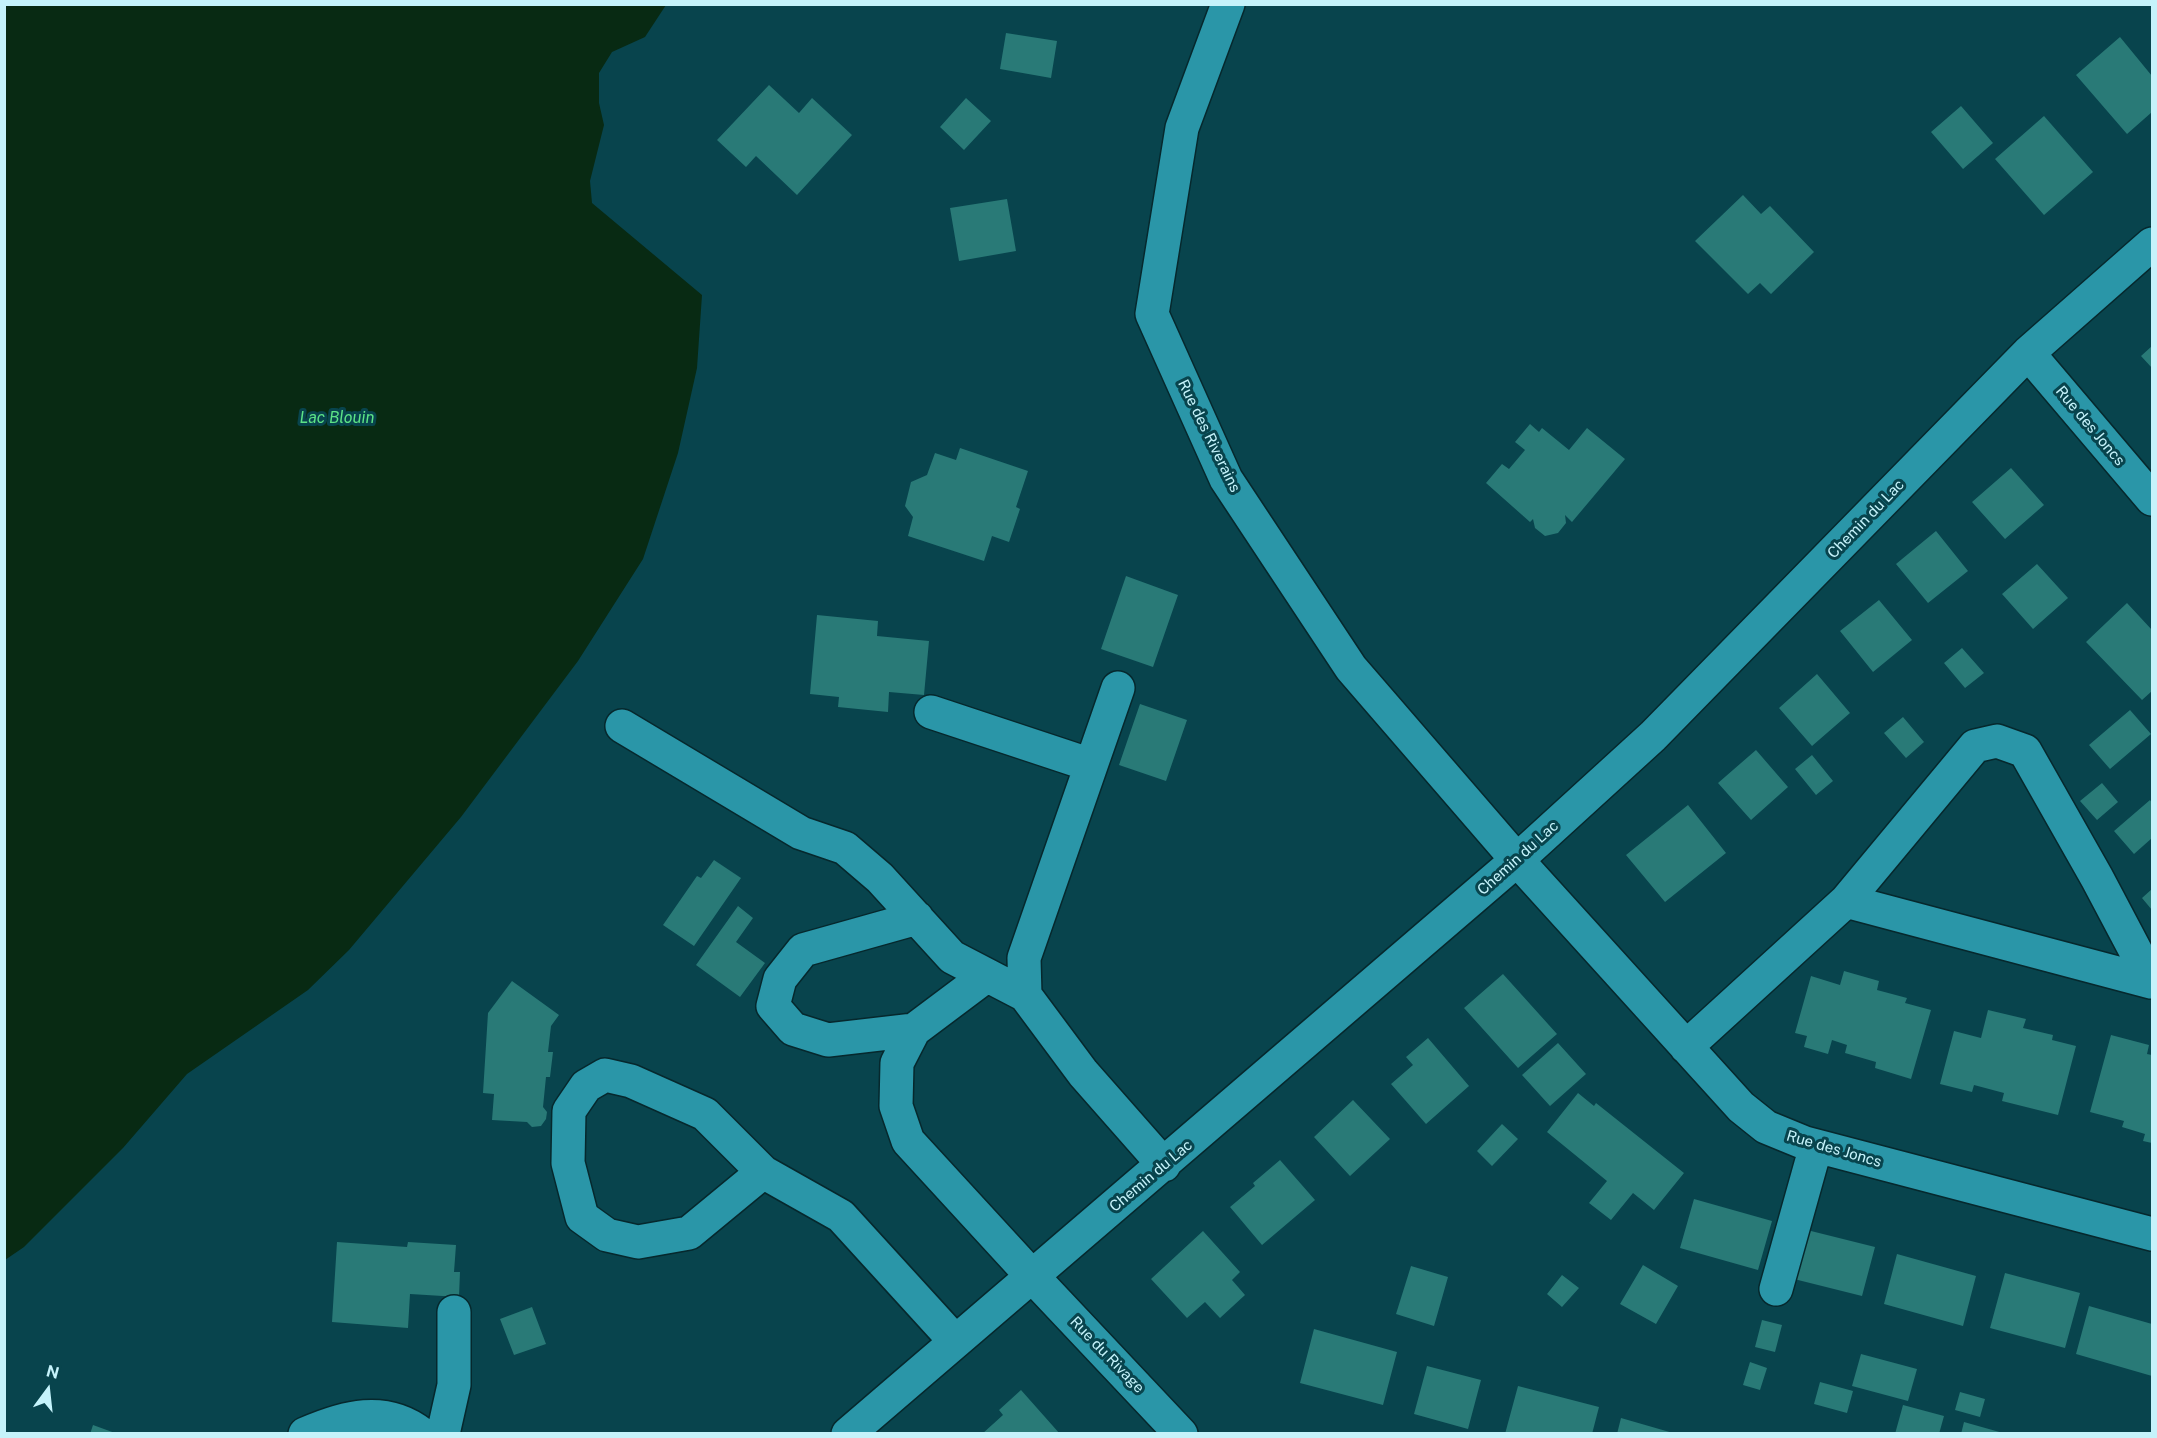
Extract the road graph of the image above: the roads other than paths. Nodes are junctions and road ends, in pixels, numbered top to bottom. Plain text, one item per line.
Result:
1 (1228, 4) edge
2 (2152, 244) edge
3 (2028, 353) junction
4 (2152, 499) edge
5 (1118, 688) dead end
6 (931, 712) dead end
7 (622, 726) dead end
8 (1091, 765) junction
9 (1517, 860) junction
10 (1846, 901) junction
11 (917, 918) junction
12 (986, 976) junction
13 (2152, 982) edge
14 (1025, 995) junction
15 (914, 1030) junction
16 (1686, 1047) junction
17 (1816, 1146) junction
18 (1164, 1165) junction
19 (763, 1172) junction
20 (2152, 1234) edge
21 (1032, 1276) junction
22 (1776, 1289) dead end
23 (454, 1312) dead end
24 (955, 1341) junction
25 (305, 1434) edge
26 (422, 1434) edge
27 (443, 1434) edge
28 (848, 1434) edge
29 (1181, 1434) edge

1 - 9 street, Rue des Riverains
2 - 3 street, Chemin du Lac
3 - 4 street, Rue des Joncs
3 - 9 street, Chemin du Lac
5 - 8 street
6 - 8 street
7 - 11 street
8 - 14 street
9 - 16 street, Rue des Joncs
9 - 18 street, Chemin du Lac
10 - 13 street
10 - 13 street
10 - 16 street
11 - 12 street
11 - 15 street
12 - 14 street
12 - 15 street
14 - 18 street
15 - 21 street, Rue du Rivage
16 - 17 street, Rue des Joncs
17 - 20 street, Rue des Joncs
17 - 22 street
18 - 21 street, Chemin du Lac
19 - 19 street
19 - 24 street
21 - 24 street, Chemin du Lac
21 - 29 street, Rue du Rivage
23 - 27 street
24 - 28 street, Chemin du Lac
25 - 26 street

